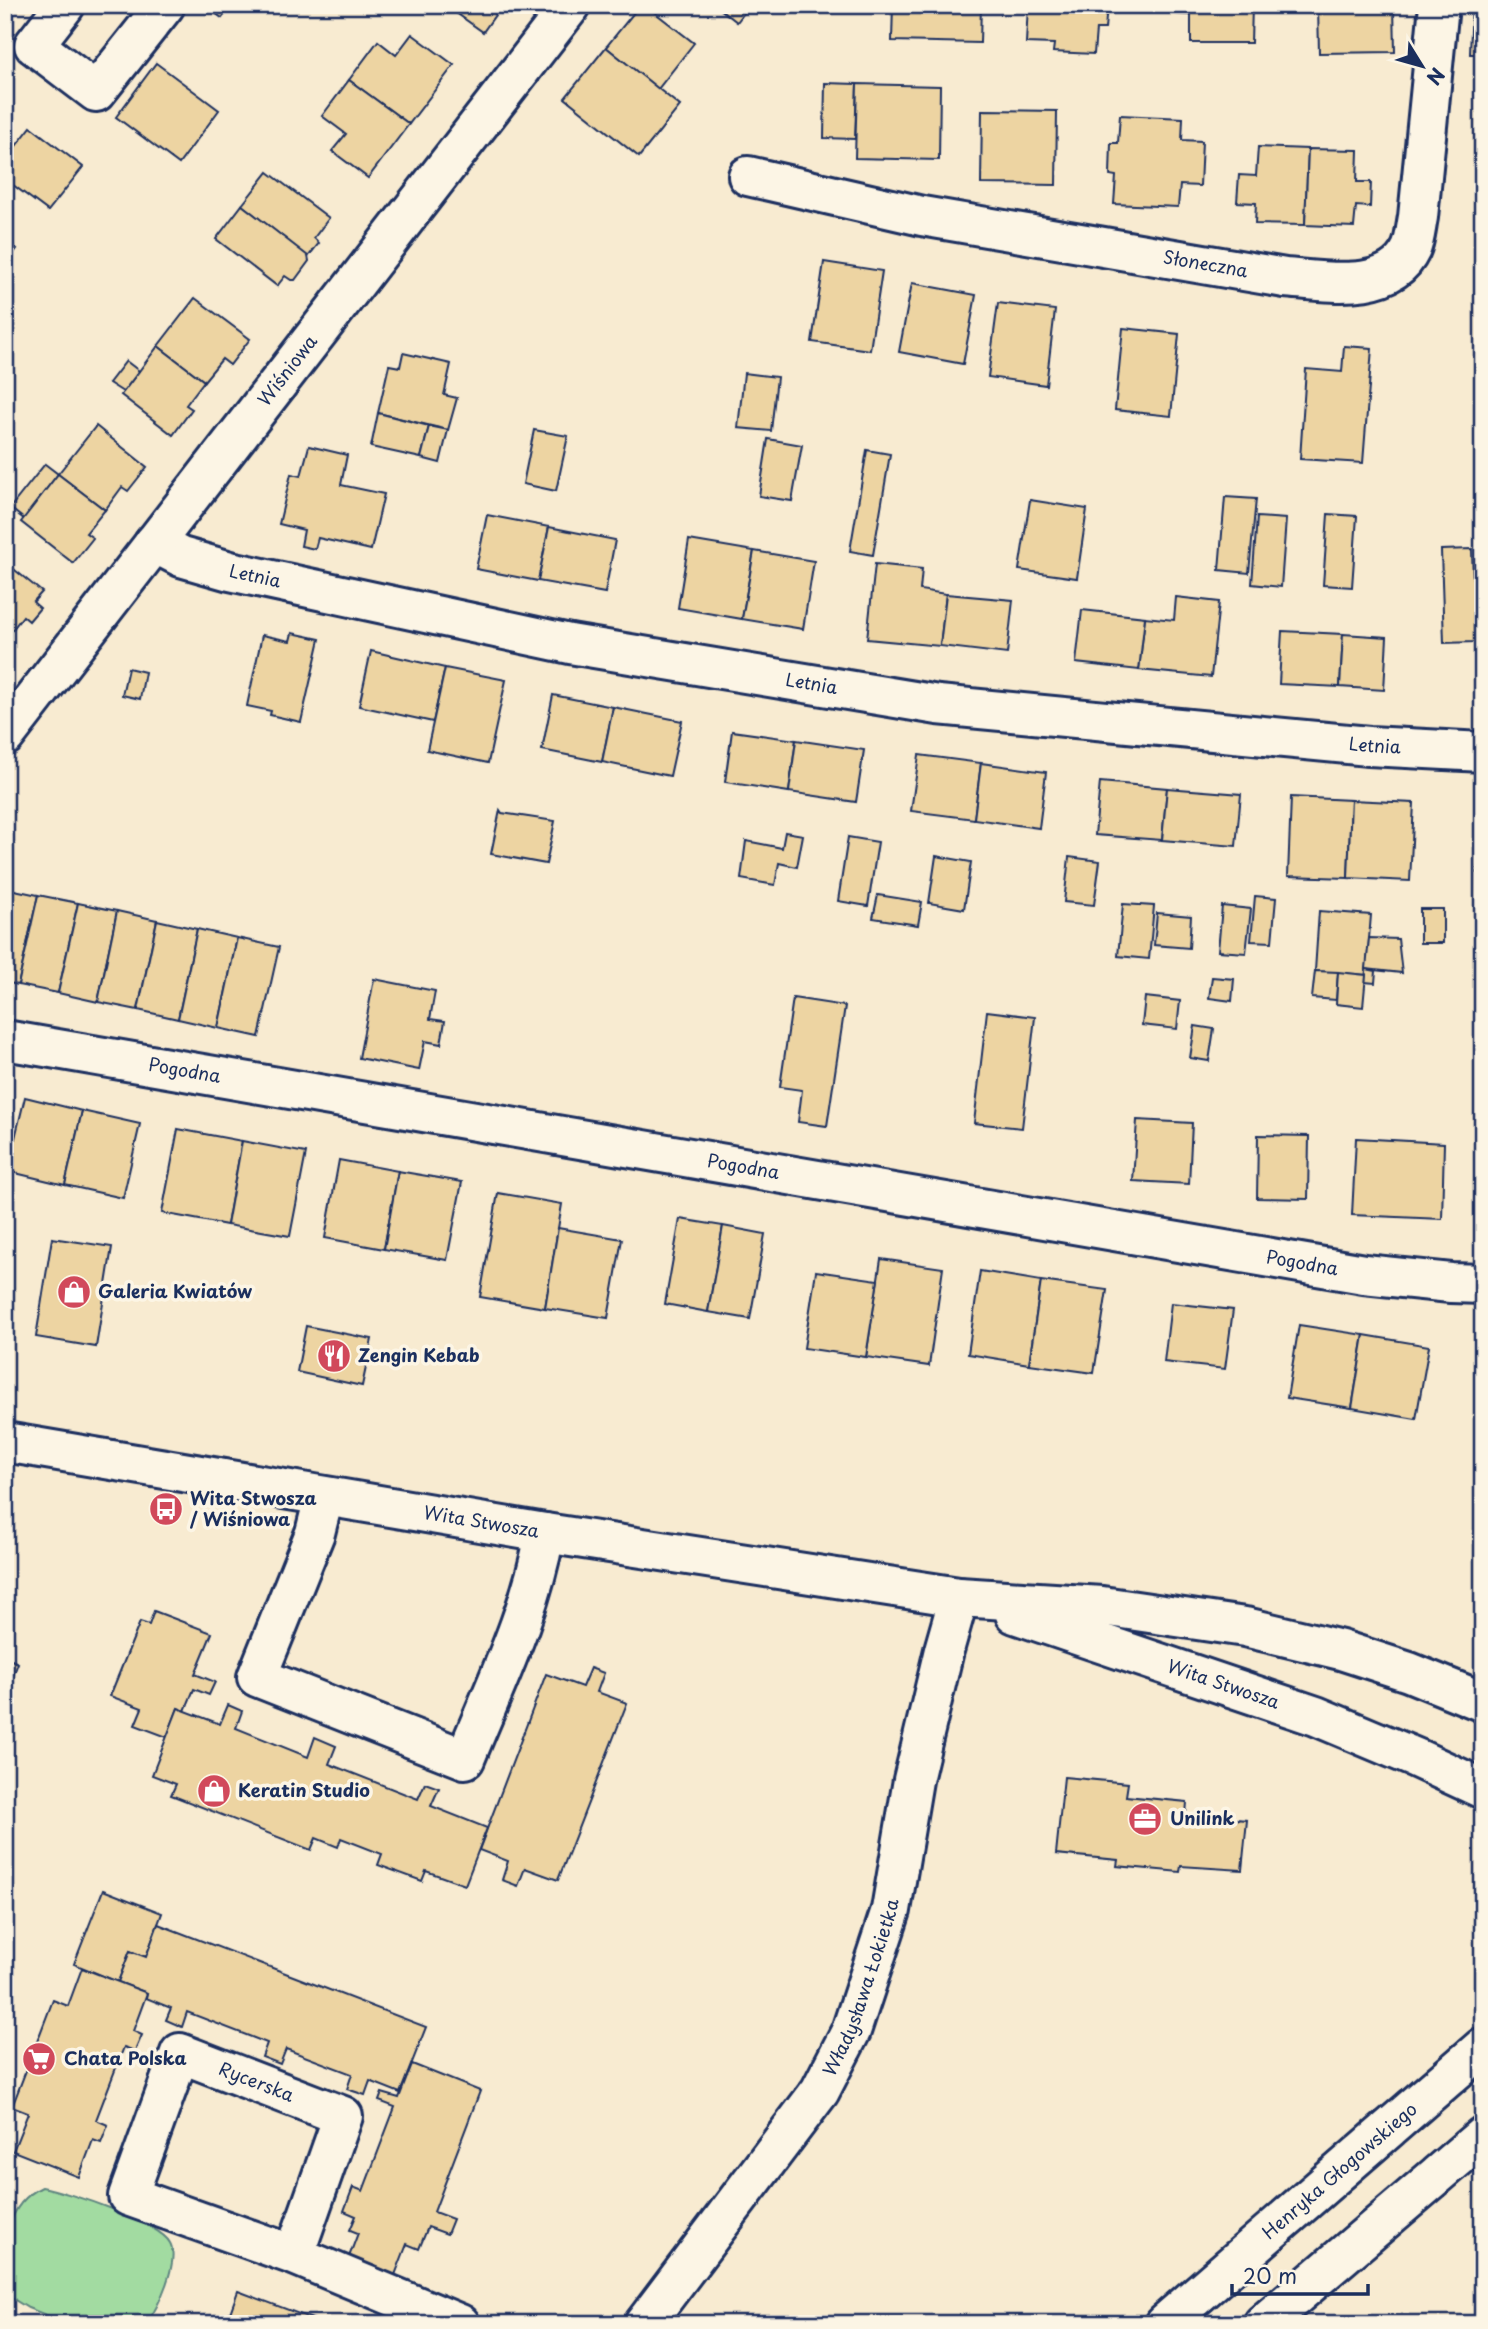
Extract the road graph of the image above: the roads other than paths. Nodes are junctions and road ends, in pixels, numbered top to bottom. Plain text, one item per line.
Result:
1 (65, 5) edge
2 (165, 5) edge
3 (571, 5) edge
4 (1438, 5) edge
5 (748, 176) dead end
6 (154, 543) junction
7 (5, 736) edge
8 (1483, 752) edge
9 (5, 1040) edge
10 (1483, 1284) edge
11 (5, 1443) edge
12 (324, 1497) junction
13 (545, 1533) junction
14 (959, 1597) junction
15 (1483, 1702) edge
16 (1483, 1789) edge
17 (1483, 2046) edge
18 (1483, 2136) edge
19 (293, 2255) junction
20 (460, 2324) edge
21 (644, 2324) edge
22 (1164, 2324) edge
23 (1262, 2324) edge

1 - 2 street
3 - 6 street, Wiśniowa
4 - 5 street, Słoneczna
6 - 7 street, Wiśniowa
6 - 8 street, Letnia
9 - 10 street, Pogodna
11 - 12 street, Wita Stwosza
12 - 13 street, Wita Stwosza
12 - 13 street
13 - 14 street, Wita Stwosza
14 - 15 street, Wita Stwosza
14 - 16 street, Wita Stwosza
14 - 21 street, Władysława Łokietka
17 - 22 street, Henryka Głogowskiego
18 - 23 street
19 - 19 street, Rycerska
19 - 20 street, Rycerska

